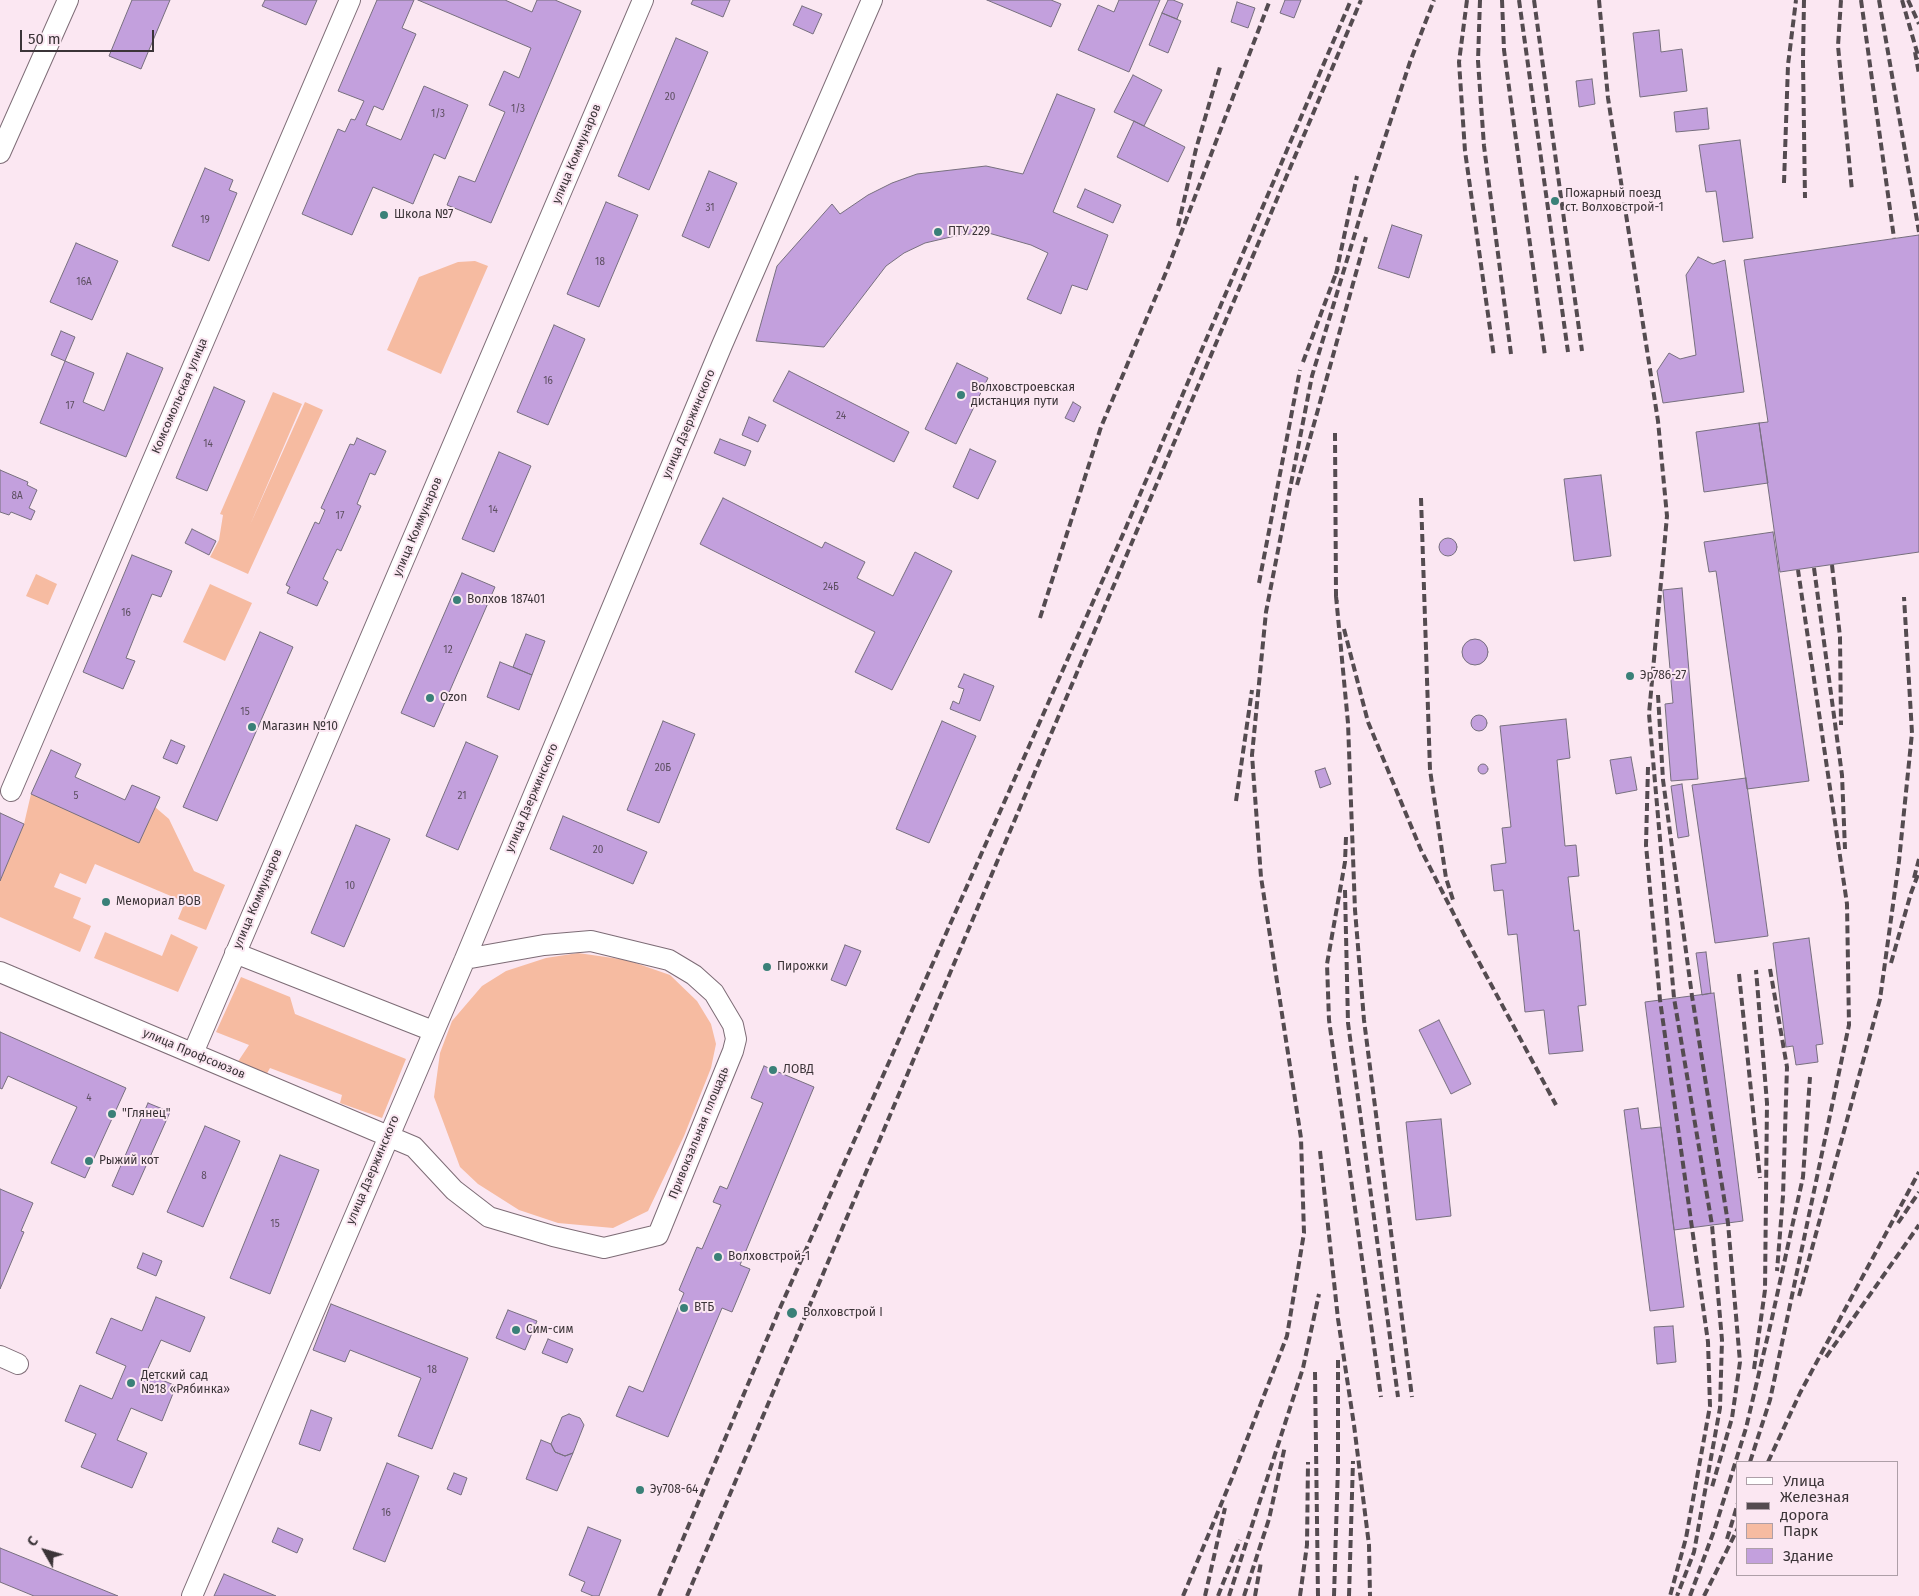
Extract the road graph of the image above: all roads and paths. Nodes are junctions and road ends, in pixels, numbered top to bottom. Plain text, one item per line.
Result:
1 (68, 0) edge
2 (350, 0) edge
3 (643, 0) edge
4 (872, 0) edge
5 (1, 150) edge
6 (10, 791) dead end
7 (235, 953) junction
8 (465, 959) junction
9 (0, 972) edge
10 (433, 1031) junction
11 (193, 1053) junction
12 (388, 1136) junction
13 (192, 1596) edge

1 - 5 street
2 - 6 street, Комсомольская улица
3 - 7 street, улица Коммунаров
4 - 8 street, улица Дзержинского
7 - 10 street
7 - 11 street, улица Коммунаров
8 - 10 street, улица Дзержинского
8 - 12 street, Привокзальная площадь
9 - 11 street, улица Профсоюзов
10 - 12 street, улица Дзержинского
11 - 12 street, улица Профсоюзов
12 - 13 street, улица Дзержинского

